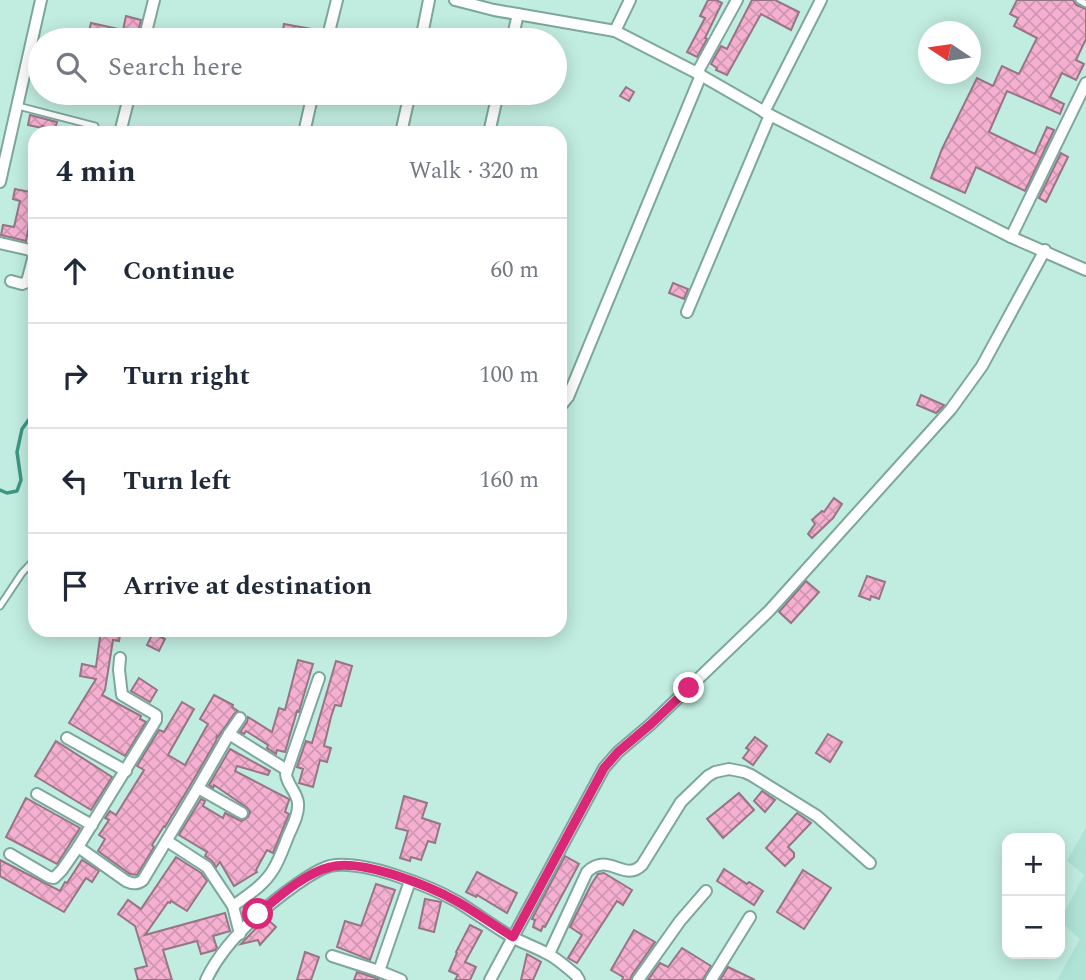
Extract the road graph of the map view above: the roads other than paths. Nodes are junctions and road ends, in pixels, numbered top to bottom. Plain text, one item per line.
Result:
1 (41, 0) edge
2 (337, 0) edge
3 (429, 0) edge
4 (455, 0) edge
5 (630, 0) edge
6 (737, 0) edge
7 (821, 0) edge
8 (1079, 0) edge
9 (149, 1) edge
10 (1086, 4) edge
11 (518, 14) junction
12 (38, 28) edge
13 (146, 28) edge
14 (330, 28) edge
15 (423, 28) edge
16 (515, 28) edge
17 (615, 31) junction
18 (28, 72) edge
19 (699, 74) junction
20 (1086, 83) edge
21 (127, 105) edge
22 (310, 105) edge
23 (407, 105) edge
24 (495, 105) edge
25 (18, 106) junction
26 (767, 114) junction
27 (95, 126) dead end
28 (122, 126) edge
29 (306, 126) edge
30 (403, 126) edge
31 (491, 126) edge
32 (0, 182) edge
33 (1011, 237) junction
34 (0, 243) edge
35 (28, 250) edge
36 (1045, 250) junction
37 (1086, 270) edge
38 (28, 278) edge
39 (10, 281) dead end
40 (687, 312) dead end
41 (567, 398) edge
42 (28, 566) edge
43 (0, 606) edge
44 (120, 658) dead end
45 (319, 678) dead end
46 (240, 718) dead end
47 (229, 734) junction
48 (67, 738) dead end
49 (287, 770) junction
50 (126, 771) junction
51 (198, 789) junction
52 (37, 794) dead end
53 (242, 813) dead end
54 (92, 825) junction
55 (167, 841) junction
56 (78, 847) junction
57 (10, 854) dead end
58 (870, 863) dead end
59 (410, 881) junction
60 (706, 891) dead end
61 (233, 906) junction
62 (750, 917) dead end
63 (240, 934) junction
64 (513, 937) junction
65 (549, 954) junction
66 (332, 956) dead end
67 (379, 971) junction
68 (577, 977) edge
69 (206, 980) edge
70 (401, 980) edge
71 (490, 980) edge
72 (587, 980) edge
73 (638, 980) edge
74 (711, 980) edge

1 - 12 street
2 - 14 street
3 - 15 street
4 - 11 street
5 - 17 street
6 - 19 street
7 - 26 street
8 - 10 lane
9 - 13 street
11 - 16 street
11 - 17 street
17 - 19 street
18 - 25 street
19 - 26 street
19 - 41 street
20 - 33 street
21 - 28 street
22 - 29 street
23 - 30 street
24 - 31 street
25 - 27 lane
25 - 32 street
26 - 33 street
26 - 40 street
33 - 36 street
34 - 35 street
36 - 37 street
36 - 64 street
38 - 39 street
42 - 43 lane
44 - 50 street
45 - 49 street
46 - 47 street
47 - 49 street
47 - 51 street
48 - 50 street
49 - 61 street
50 - 54 street
51 - 53 street
51 - 55 street
52 - 54 street
54 - 56 street
55 - 56 street
55 - 61 street
56 - 57 street
58 - 65 street
59 - 63 street
59 - 64 street
59 - 67 street
60 - 73 street
61 - 63 street
62 - 74 street
63 - 69 street
64 - 65 street
64 - 71 street
65 - 68 street
66 - 67 street
67 - 70 street
68 - 72 street

